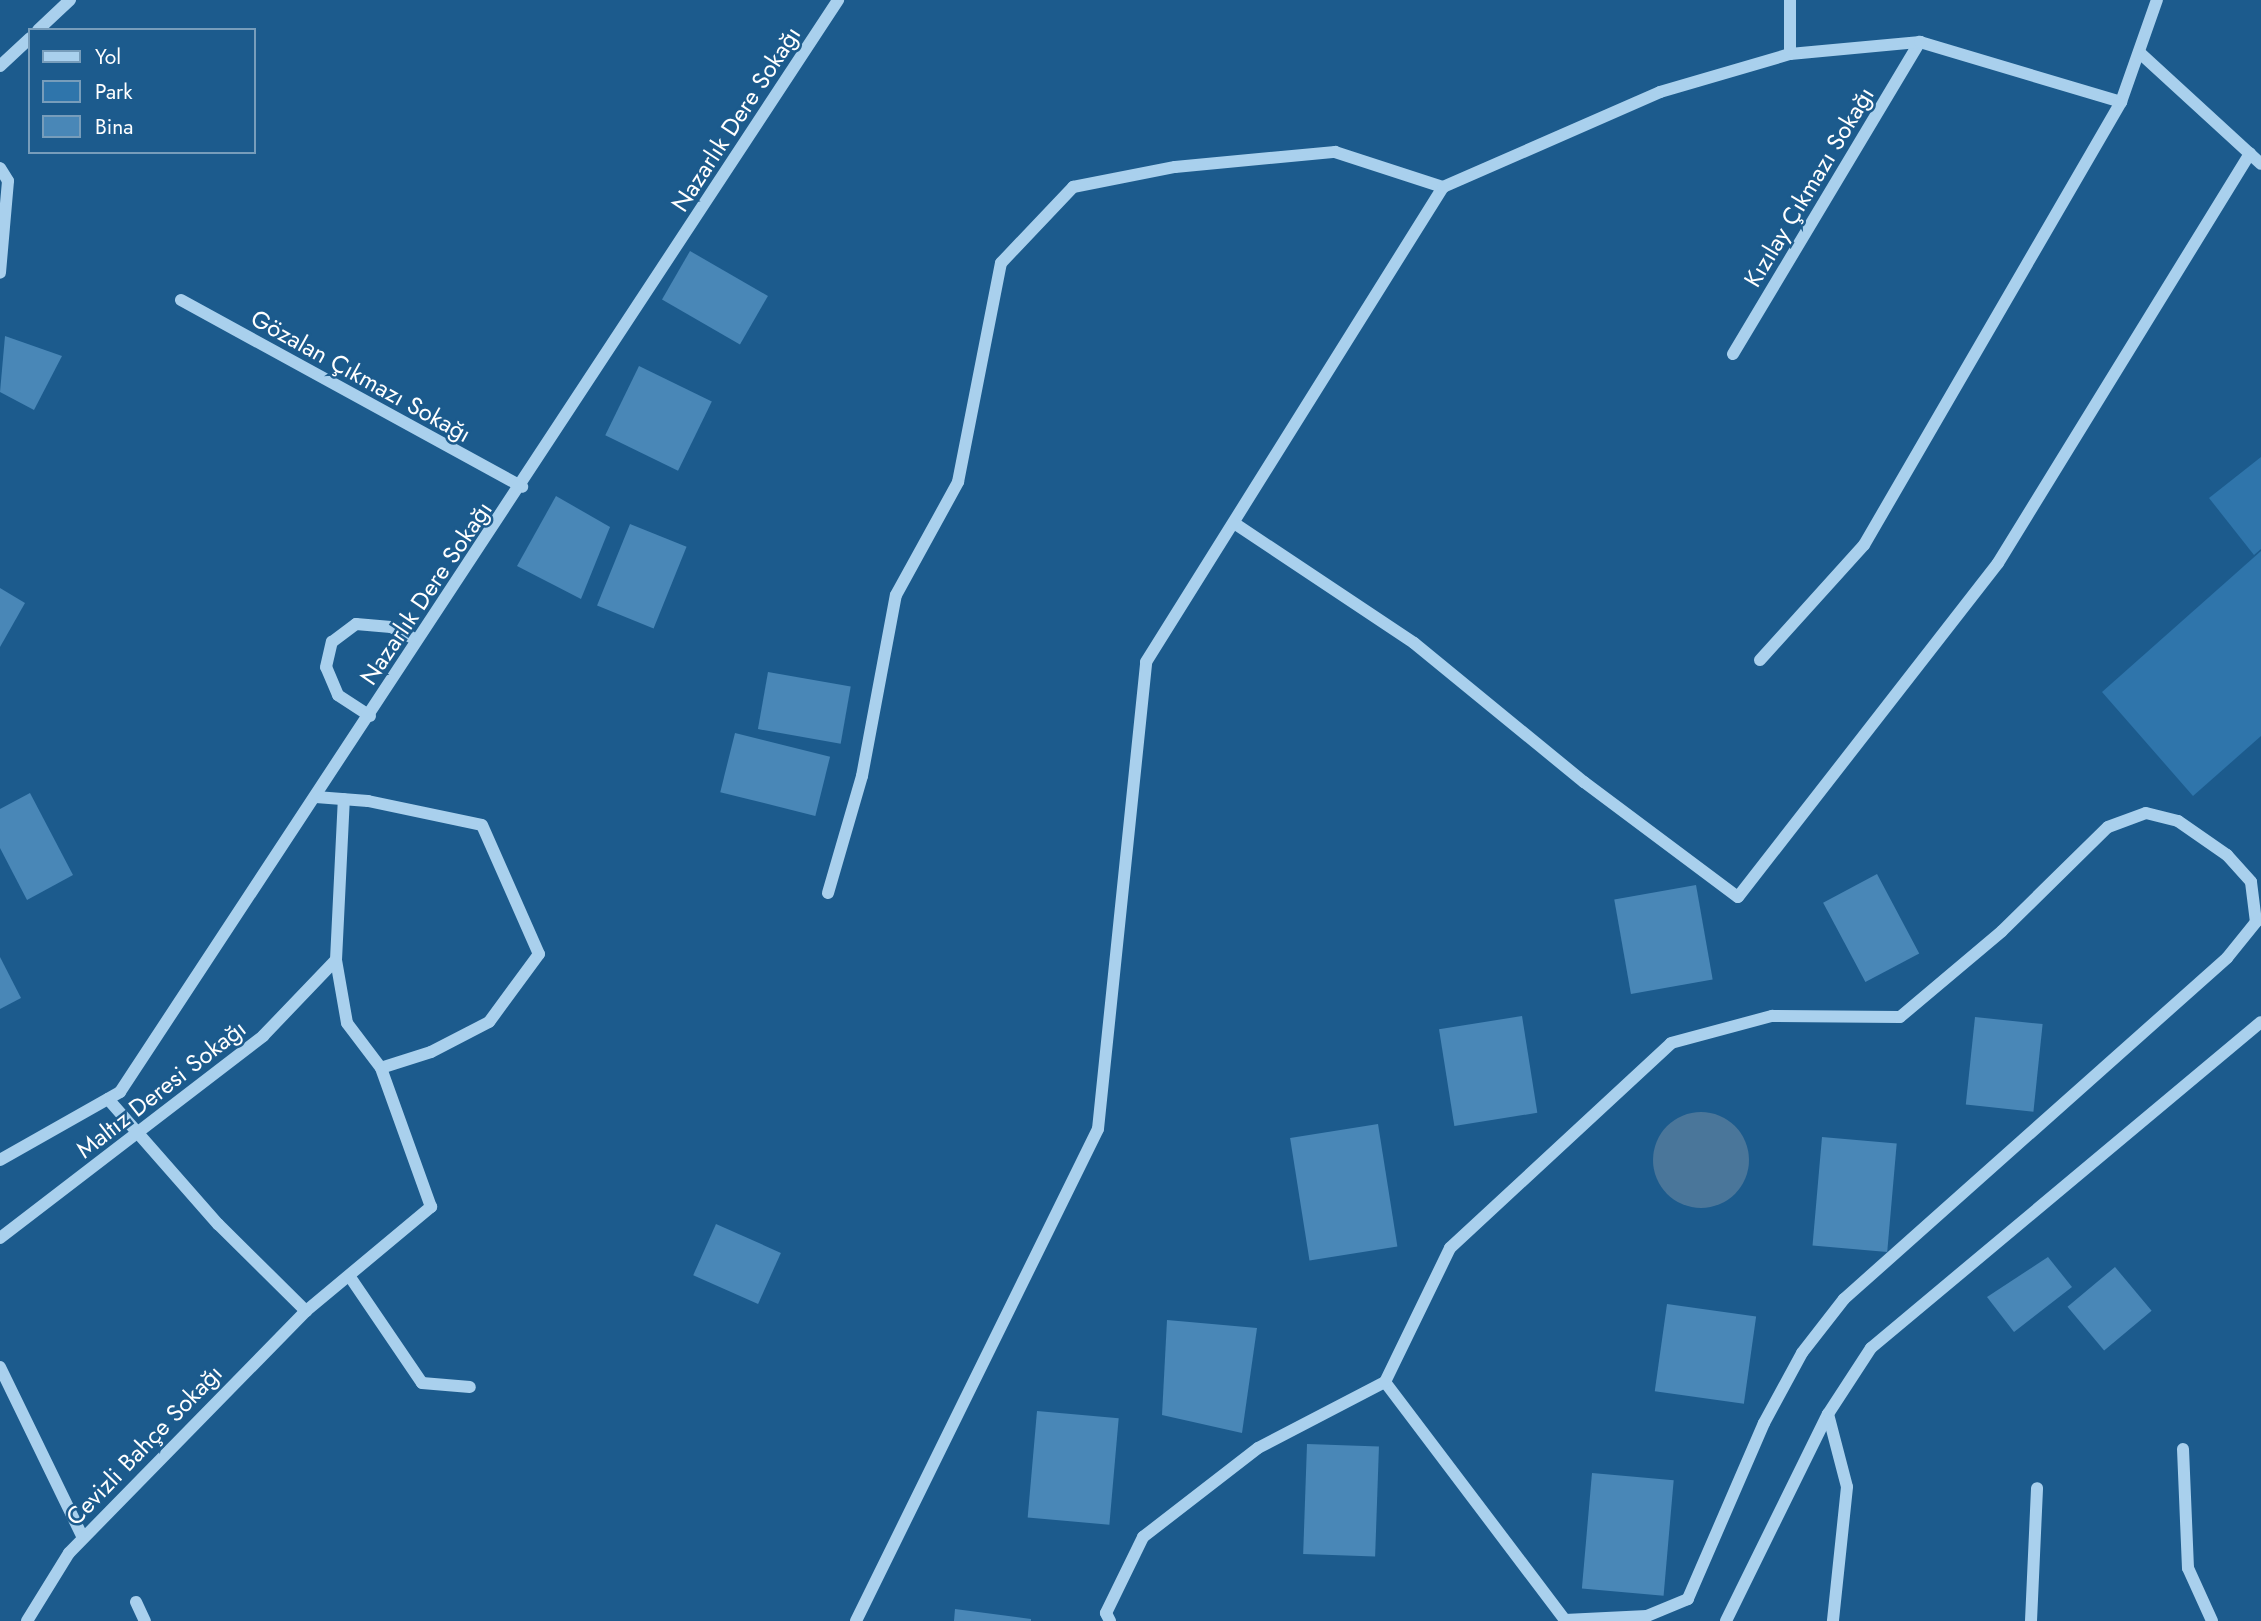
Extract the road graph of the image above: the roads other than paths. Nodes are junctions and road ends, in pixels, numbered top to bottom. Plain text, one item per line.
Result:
1 (71, 0) edge
2 (838, 0) edge
3 (1790, 0) edge
4 (2157, 0) edge
5 (40, 28) edge
6 (28, 40) edge
7 (1920, 42) junction
8 (2140, 53) junction
9 (1790, 54) junction
10 (0, 66) edge
11 (2120, 102) junction
12 (2250, 153) junction
13 (2261, 164) edge
14 (0, 168) edge
15 (1443, 187) junction
16 (0, 273) edge
17 (181, 300) dead end
18 (1733, 354) dead end
19 (522, 487) junction
20 (1234, 523) junction
21 (416, 640) junction
22 (1760, 660) dead end
23 (370, 716) junction
24 (316, 797) junction
25 (344, 799) junction
26 (828, 893) dead end
27 (336, 960) junction
28 (2259, 1029) edge
29 (381, 1068) junction
30 (108, 1099) junction
31 (136, 1130) junction
32 (0, 1160) edge
33 (0, 1238) edge
34 (350, 1277) junction
35 (306, 1311) junction
36 (0, 1367) edge
37 (1385, 1382) junction
38 (470, 1387) dead end
39 (1828, 1414) junction
40 (2183, 1449) dead end
41 (2036, 1488) dead end
42 (83, 1538) junction
43 (136, 1602) dead end
44 (27, 1621) edge
45 (145, 1621) edge
46 (856, 1621) edge
47 (1110, 1621) edge
48 (1566, 1621) edge
49 (1726, 1621) edge
50 (1833, 1621) edge
51 (2031, 1621) edge
52 (2212, 1621) edge

1 - 5 street
2 - 19 street, Nazarlık Dere Sokağı
3 - 9 street
4 - 8 street
6 - 10 street
7 - 9 street
7 - 11 street
7 - 18 street, Kızılay Çıkmazı Sokağı
8 - 11 street
8 - 12 street
9 - 15 street
11 - 22 street
12 - 13 street
12 - 20 street
14 - 16 street
15 - 20 street
15 - 26 street
17 - 19 street, Gözalan Çıkmazı Sokağı
19 - 21 street, Nazarlık Dere Sokağı
20 - 46 street
21 - 23 street, Nazarlık Dere Sokağı
21 - 23 street
23 - 24 street, Nazarlık Dere Sokağı
24 - 25 street
24 - 30 street, Nazarlık Dere Sokağı
25 - 27 street
25 - 29 street
27 - 29 street
27 - 31 street, Maltız Deresi Sokağı
28 - 39 street
29 - 34 street, Cevizli Bahçe Sokağı
30 - 31 street
30 - 32 street, Nazarlık Dere Sokağı
31 - 33 street, Maltız Deresi Sokağı
31 - 35 street
34 - 35 street, Cevizli Bahçe Sokağı
34 - 38 street
35 - 42 street, Cevizli Bahçe Sokağı
36 - 42 street
37 - 47 street
37 - 48 street
37 - 48 street
39 - 49 street
39 - 50 street
40 - 52 street
41 - 51 street
42 - 44 street, Cevizli Bahçe Sokağı
43 - 45 street

